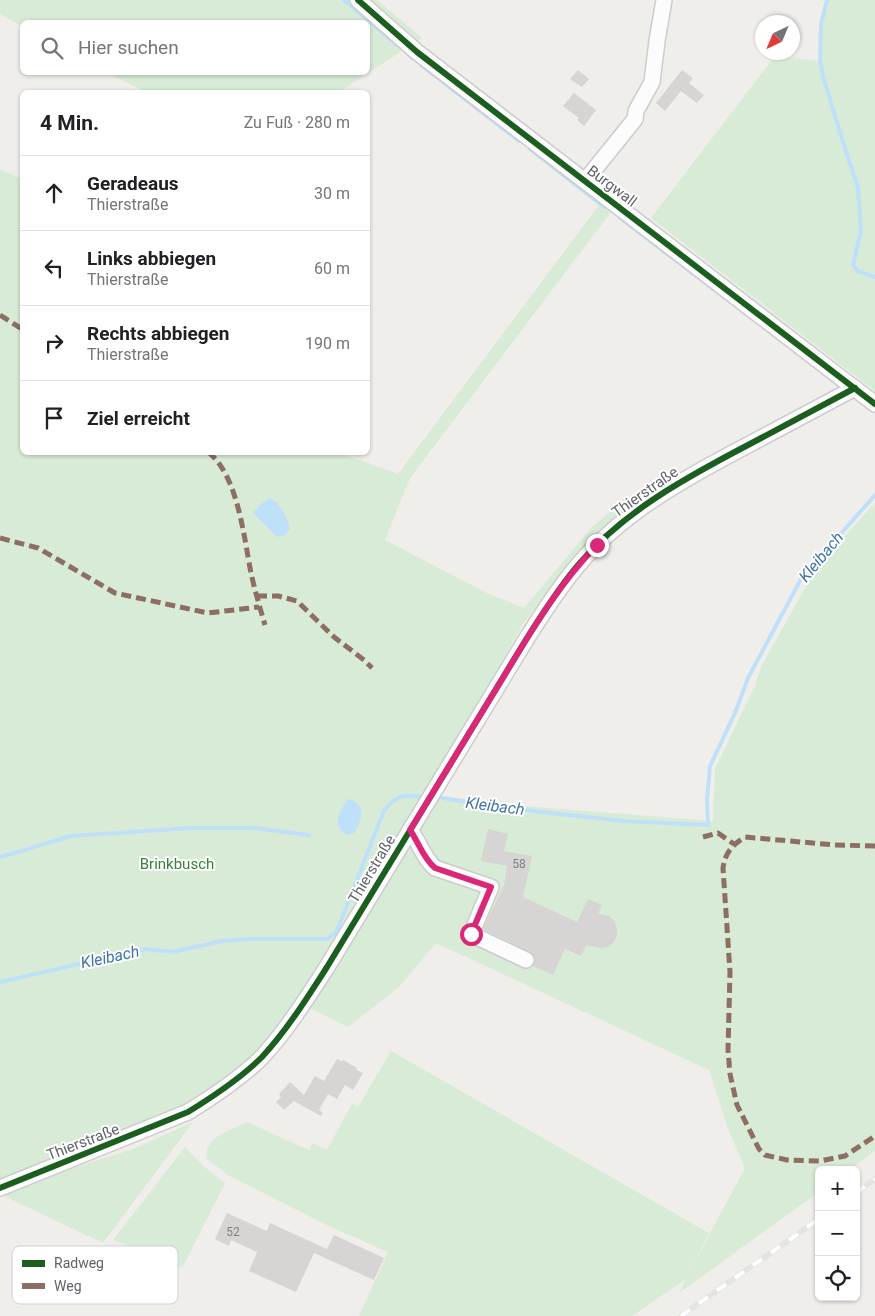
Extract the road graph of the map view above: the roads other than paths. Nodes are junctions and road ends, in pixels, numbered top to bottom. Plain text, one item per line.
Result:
1 (358, 0) edge
2 (664, 0) edge
3 (585, 181) junction
4 (855, 388) junction
5 (872, 401) edge
6 (410, 830) junction
7 (526, 960) dead end
8 (0, 1188) edge

1 - 3 street, Burgwall
2 - 3 street, Burgwall
3 - 4 street, Burgwall
4 - 5 street
4 - 6 street, Thierstraße
6 - 7 street, Thierstraße
6 - 8 street, Thierstraße

